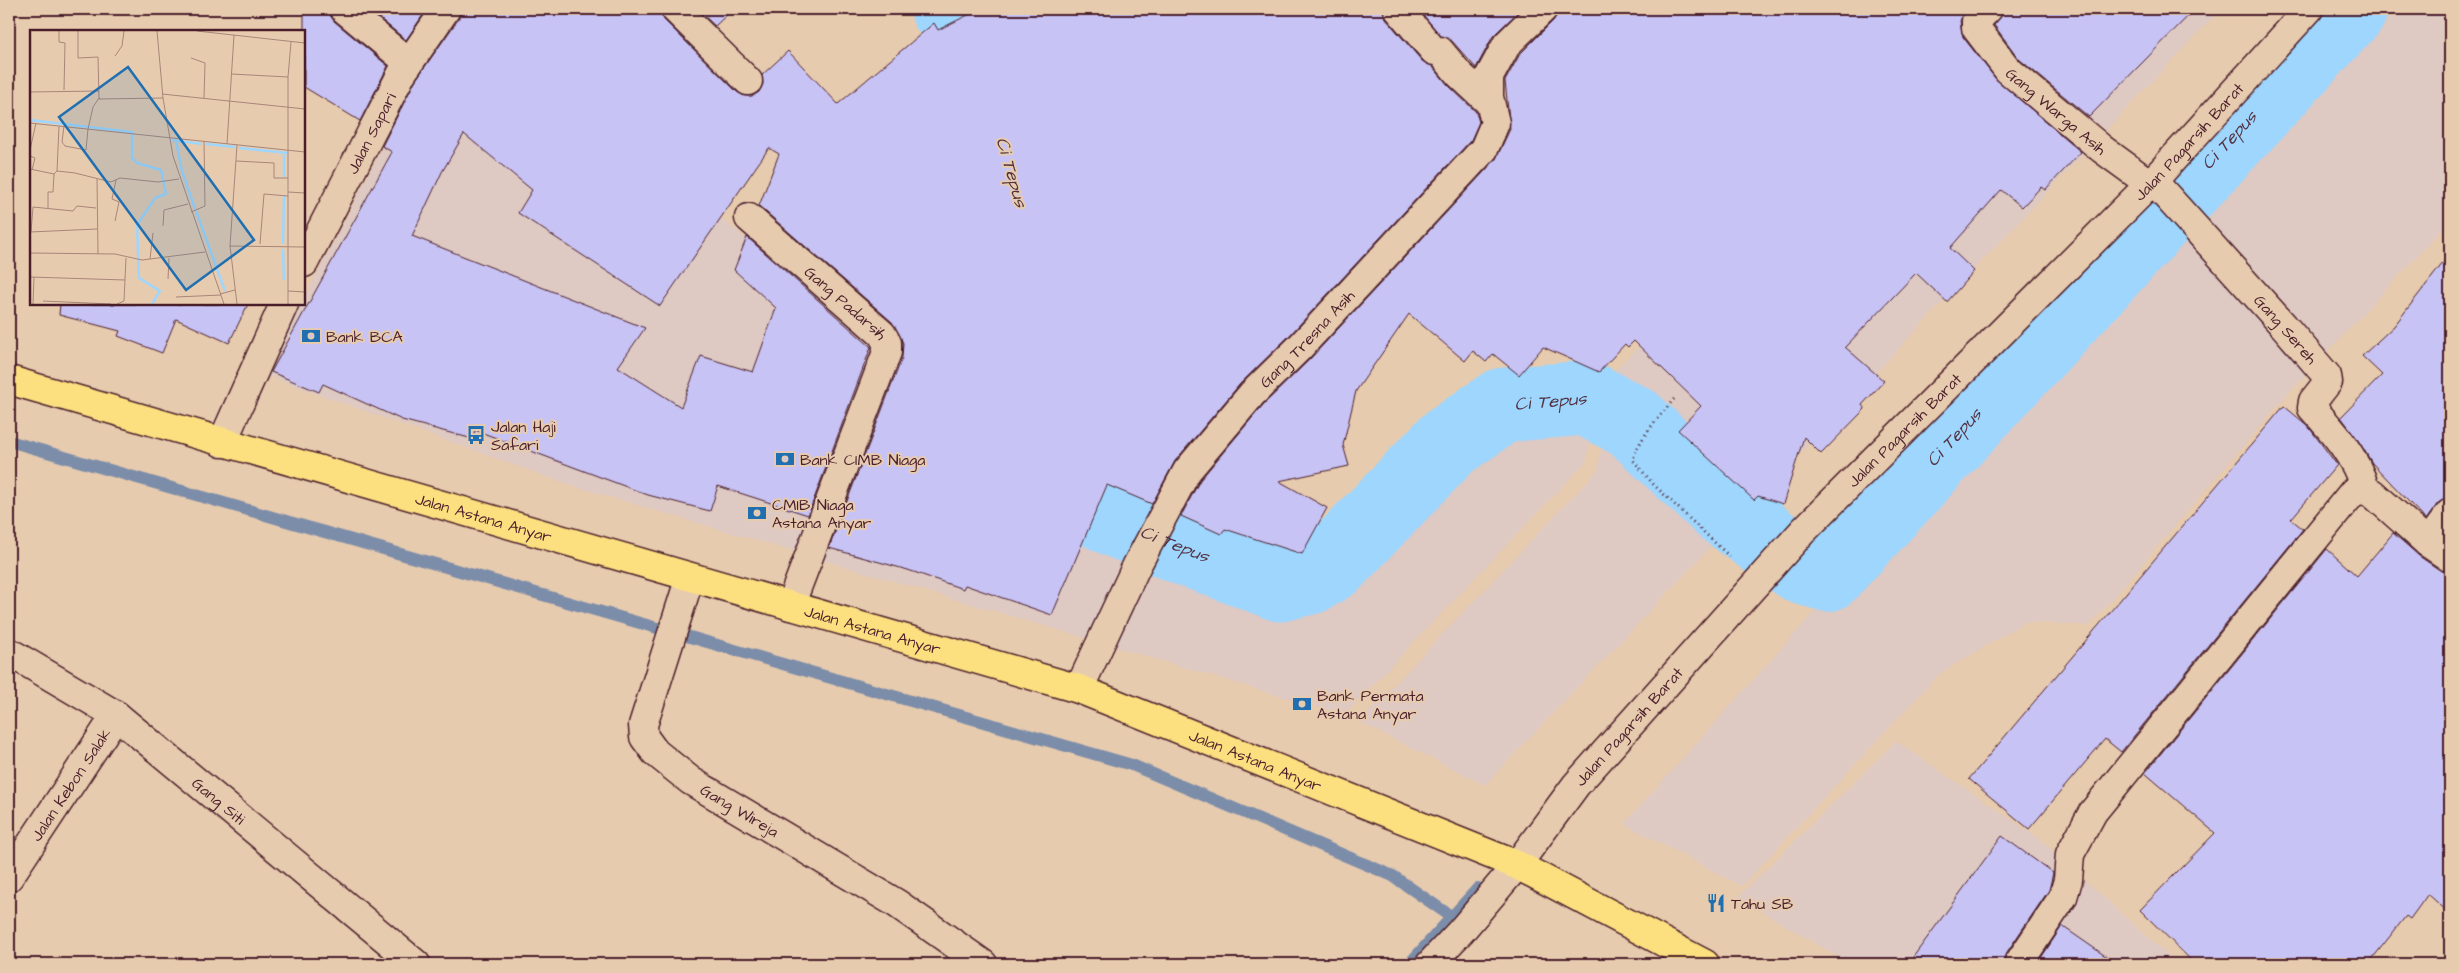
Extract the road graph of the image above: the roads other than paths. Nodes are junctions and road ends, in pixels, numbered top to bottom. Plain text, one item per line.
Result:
1 (344, 9) edge
2 (446, 9) edge
3 (675, 9) edge
4 (1398, 9) edge
5 (1542, 9) edge
6 (2309, 9) edge
7 (1982, 17) edge
8 (409, 63) junction
9 (748, 81) dead end
10 (1490, 103) junction
11 (2154, 184) junction
12 (749, 218) dead end
13 (305, 261) edge
14 (284, 305) edge
15 (9, 380) edge
16 (222, 443) junction
17 (2365, 489) junction
18 (2450, 513) edge
19 (2428, 543) junction
20 (2450, 558) edge
21 (690, 577) junction
22 (790, 606) junction
23 (9, 652) edge
24 (1079, 689) junction
25 (116, 715) junction
26 (1517, 865) junction
27 (9, 877) edge
28 (416, 964) edge
29 (983, 964) edge
30 (1430, 964) edge
31 (1705, 964) edge
32 (2018, 964) edge

1 - 8 street
2 - 8 street, Jalan Sapari
3 - 9 street
4 - 10 street
5 - 10 street, Gang Tresna Asih
6 - 11 street, Jalan Pagarsih Barat
7 - 11 street, Gang Warga Asih
8 - 13 street, Jalan Sapari
10 - 24 street, Gang Tresna Asih
11 - 17 street, Gang Sereh
11 - 26 street, Jalan Pagarsih Barat
12 - 22 street, Gang Padarsih
14 - 16 street
15 - 16 main road, Jalan Astana Anyar
16 - 21 main road, Jalan Astana Anyar
17 - 19 street
17 - 32 street
18 - 19 street
19 - 20 street
21 - 22 main road, Jalan Astana Anyar
21 - 29 street, Gang Wireja
22 - 24 main road, Jalan Astana Anyar
23 - 25 street, Gang Siti
24 - 26 main road, Jalan Astana Anyar
25 - 27 street, Jalan Kebon Salak
25 - 28 street, Gang Siti
26 - 30 street, Jalan Pagarsih Barat
26 - 31 main road, Jalan Astana Anyar

